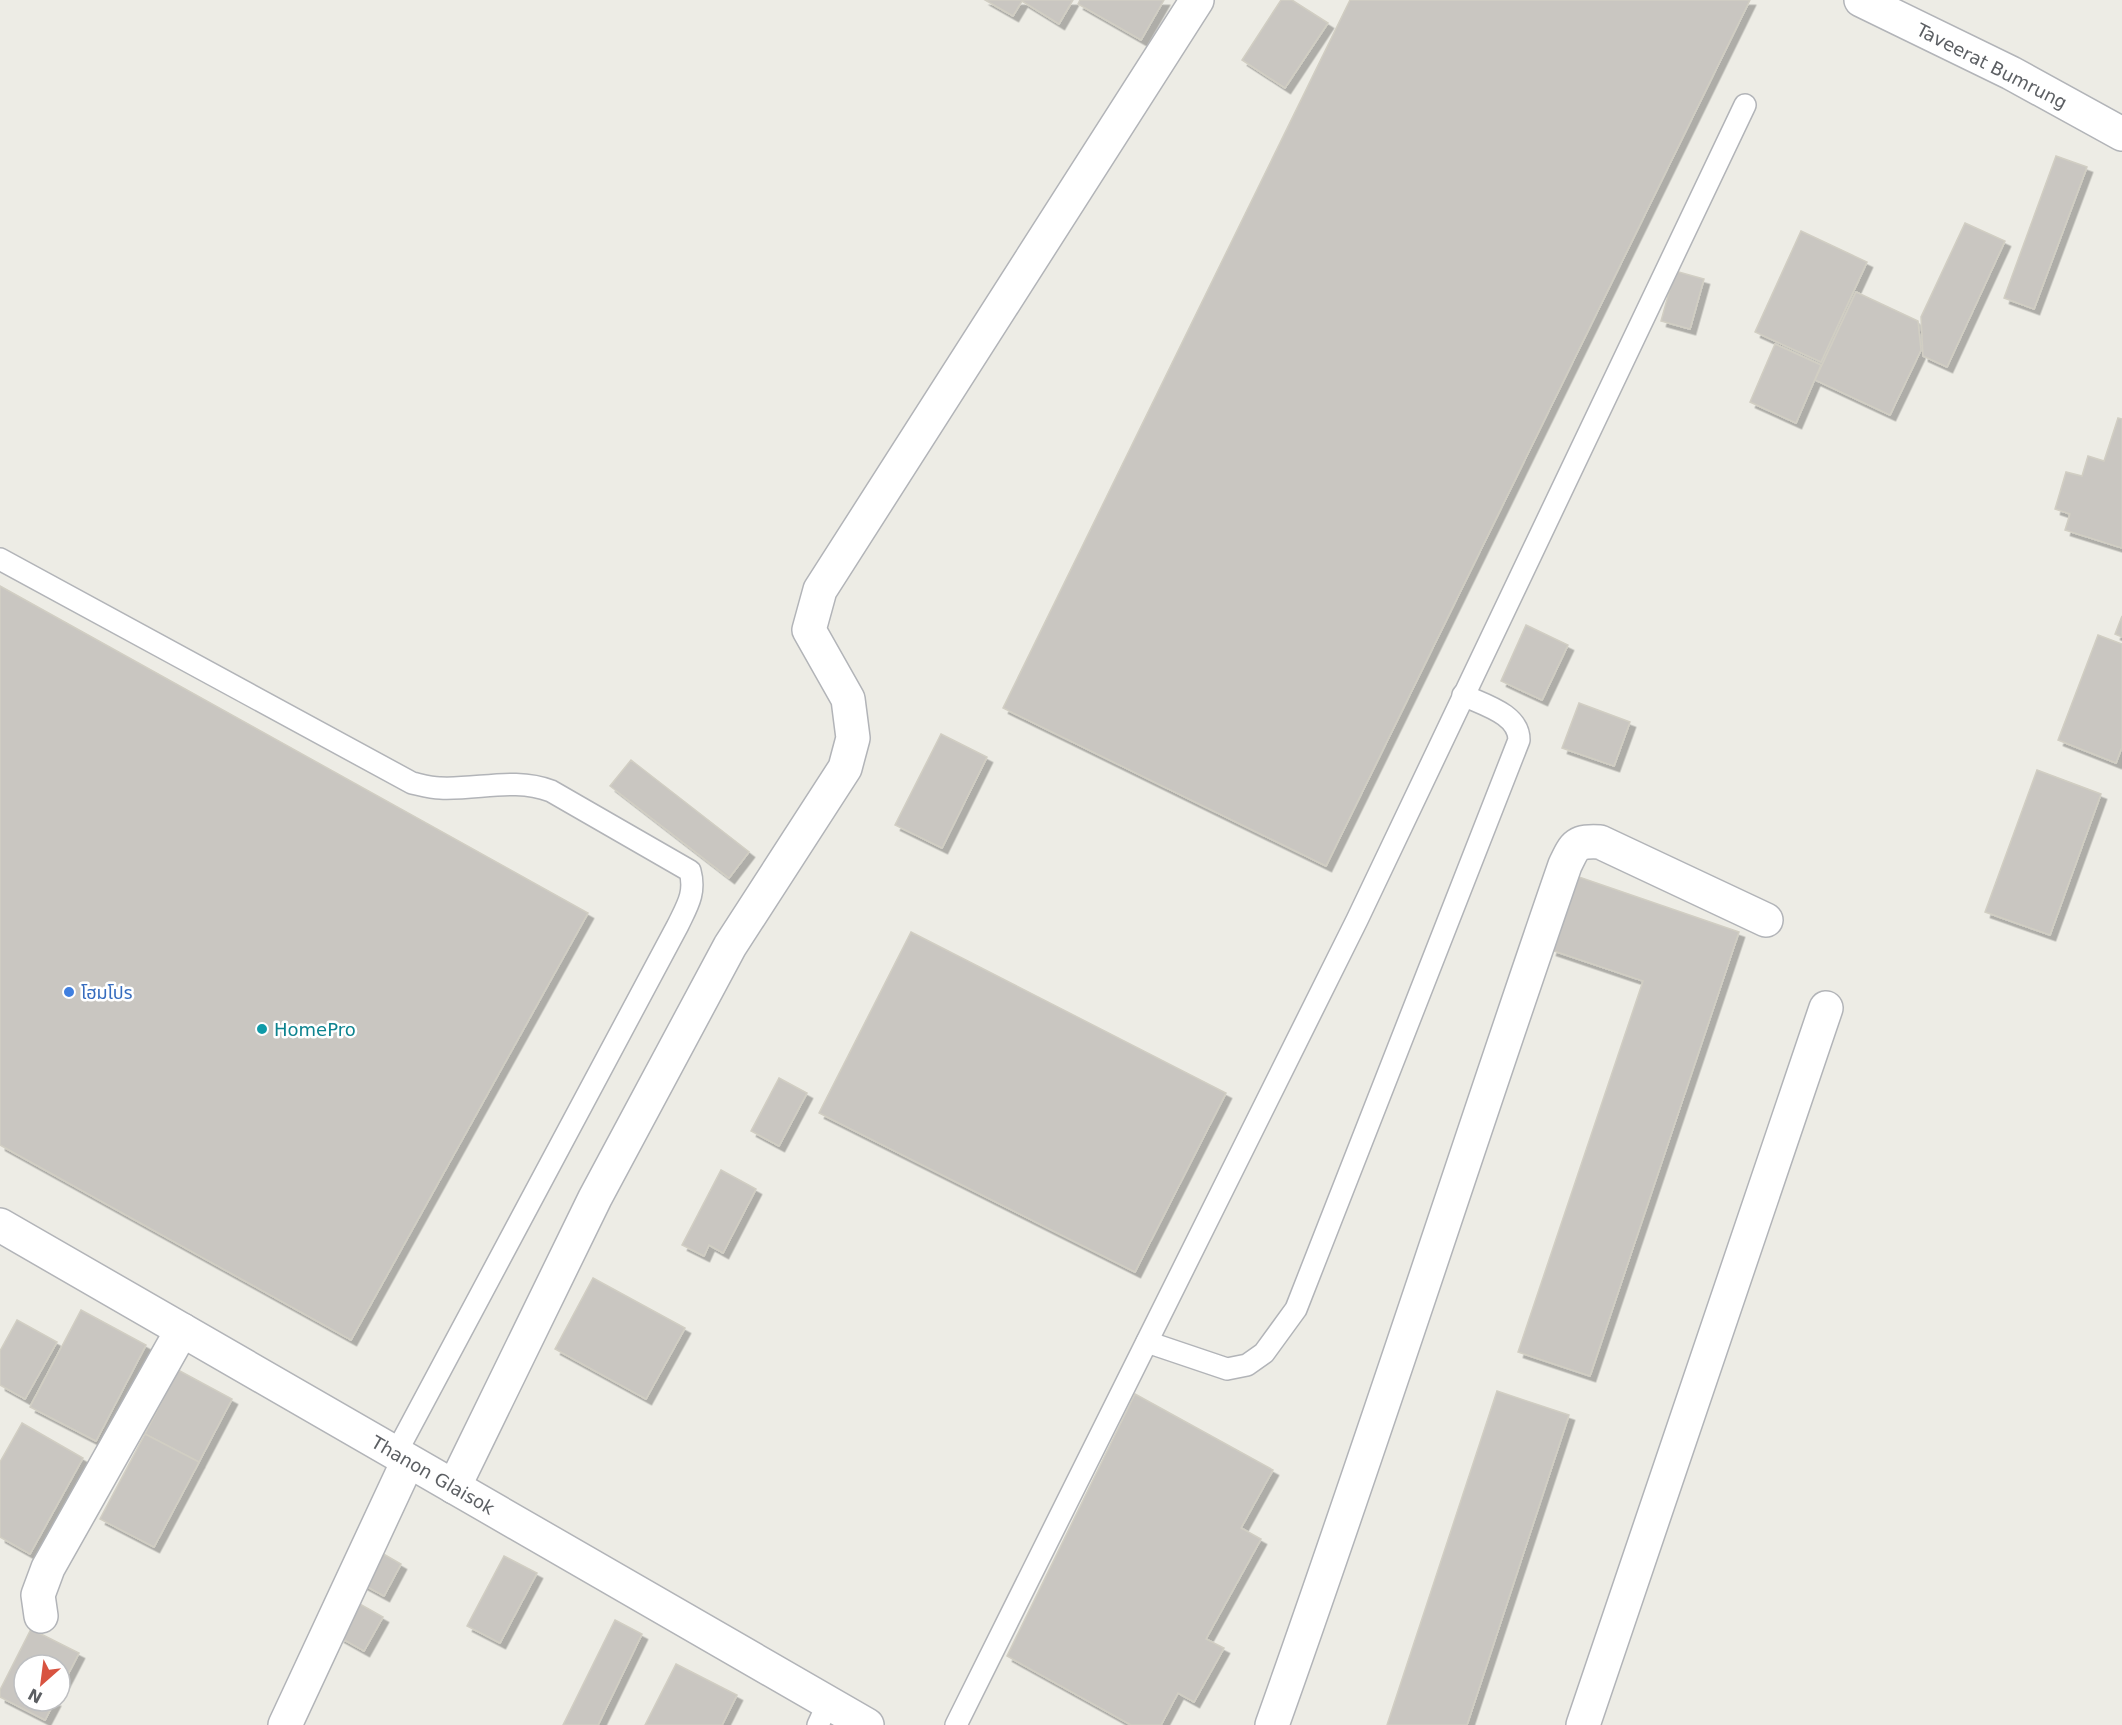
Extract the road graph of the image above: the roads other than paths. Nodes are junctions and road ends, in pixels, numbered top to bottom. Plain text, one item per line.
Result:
1 (1197, 0) edge
2 (1861, 0) edge
3 (1745, 105) dead end
4 (2122, 134) edge
5 (0, 559) edge
6 (1464, 695) junction
7 (1766, 920) dead end
8 (1826, 1008) dead end
9 (0, 1225) edge
10 (182, 1330) junction
11 (1147, 1342) junction
12 (402, 1457) junction
13 (454, 1487) junction
14 (41, 1616) dead end
15 (823, 1714) edge
16 (285, 1725) edge
17 (867, 1725) edge
18 (956, 1725) edge
19 (1272, 1725) edge
20 (1583, 1725) edge

1 - 13 street
2 - 4 street, Taveerat Bumrung
3 - 6 lane
5 - 12 lane
6 - 11 lane
6 - 11 lane
7 - 19 street
8 - 20 street
9 - 10 street, Thanon Glaisok
10 - 12 street, Thanon Glaisok
10 - 14 street
11 - 18 lane
12 - 13 street, Thanon Glaisok
12 - 16 street
13 - 15 street, Thanon Glaisok
15 - 17 street, Thanon Glaisok

